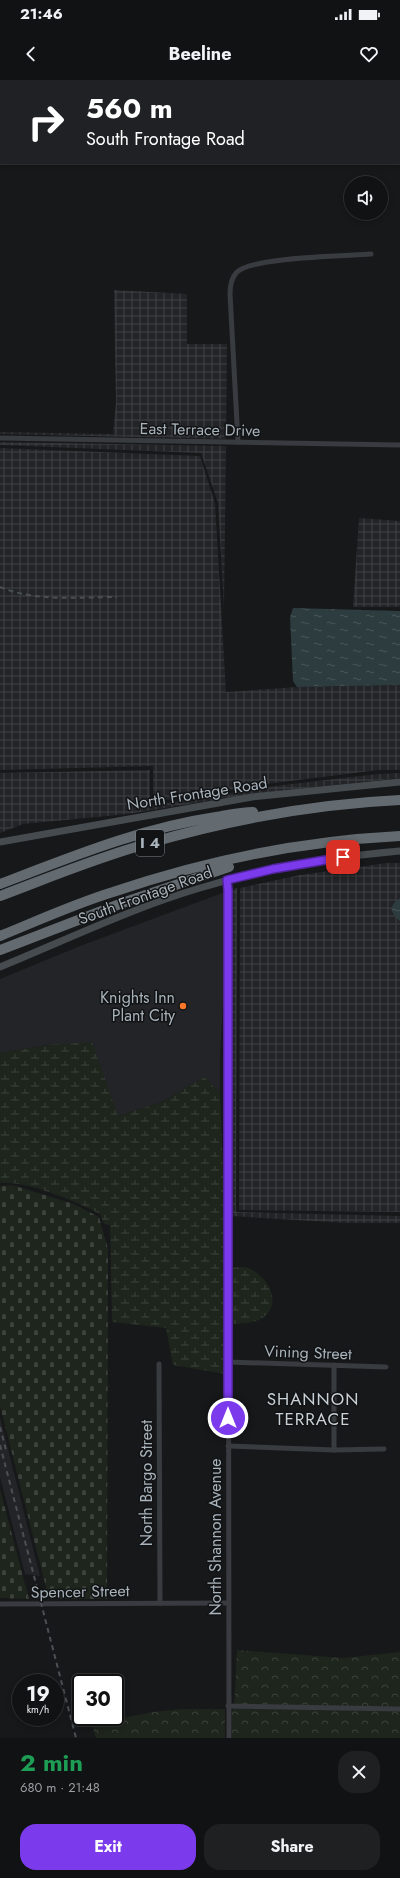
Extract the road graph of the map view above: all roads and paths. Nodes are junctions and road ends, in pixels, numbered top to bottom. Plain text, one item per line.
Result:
1 (371, 254) dead end
2 (0, 438) edge
3 (238, 442) junction
4 (400, 445) edge
5 (400, 782) edge
6 (400, 800) edge
7 (304, 810) junction
8 (400, 836) edge
9 (0, 842) edge
10 (277, 851) junction
11 (400, 852) edge
12 (227, 880) junction
13 (0, 884) edge
14 (0, 896) edge
15 (0, 936) edge
16 (0, 950) edge
17 (0, 967) edge
18 (228, 1362) junction
19 (159, 1364) dead end
20 (334, 1365) junction
21 (386, 1367) dead end
22 (228, 1446) junction
23 (384, 1449) dead end
24 (334, 1450) junction
25 (160, 1603) junction
26 (0, 1604) edge
27 (228, 1604) junction
28 (228, 1706) junction
29 (400, 1709) edge
30 (229, 1738) edge

1 - 3 street
2 - 3 street, East Terrace Drive
3 - 4 street, East Terrace Drive
5 - 9 street, North Frontage Road
6 - 7 highway, I 4
7 - 13 highway
7 - 14 highway, I 4
8 - 10 highway, I 4
10 - 15 highway, I 4
10 - 16 highway
11 - 12 street, South Frontage Road
12 - 17 street, South Frontage Road
12 - 18 street, North Shannon Avenue
18 - 20 street, Vining Street
18 - 22 street, North Shannon Avenue
19 - 25 street, North Bargo Street
20 - 21 street, Vining Street
20 - 24 street
22 - 24 street
22 - 27 street, North Shannon Avenue
23 - 24 street
25 - 26 street, Spencer Street
25 - 27 street, Spencer Street
27 - 28 street, North Shannon Avenue
28 - 29 street
28 - 30 street, North Shannon Avenue

